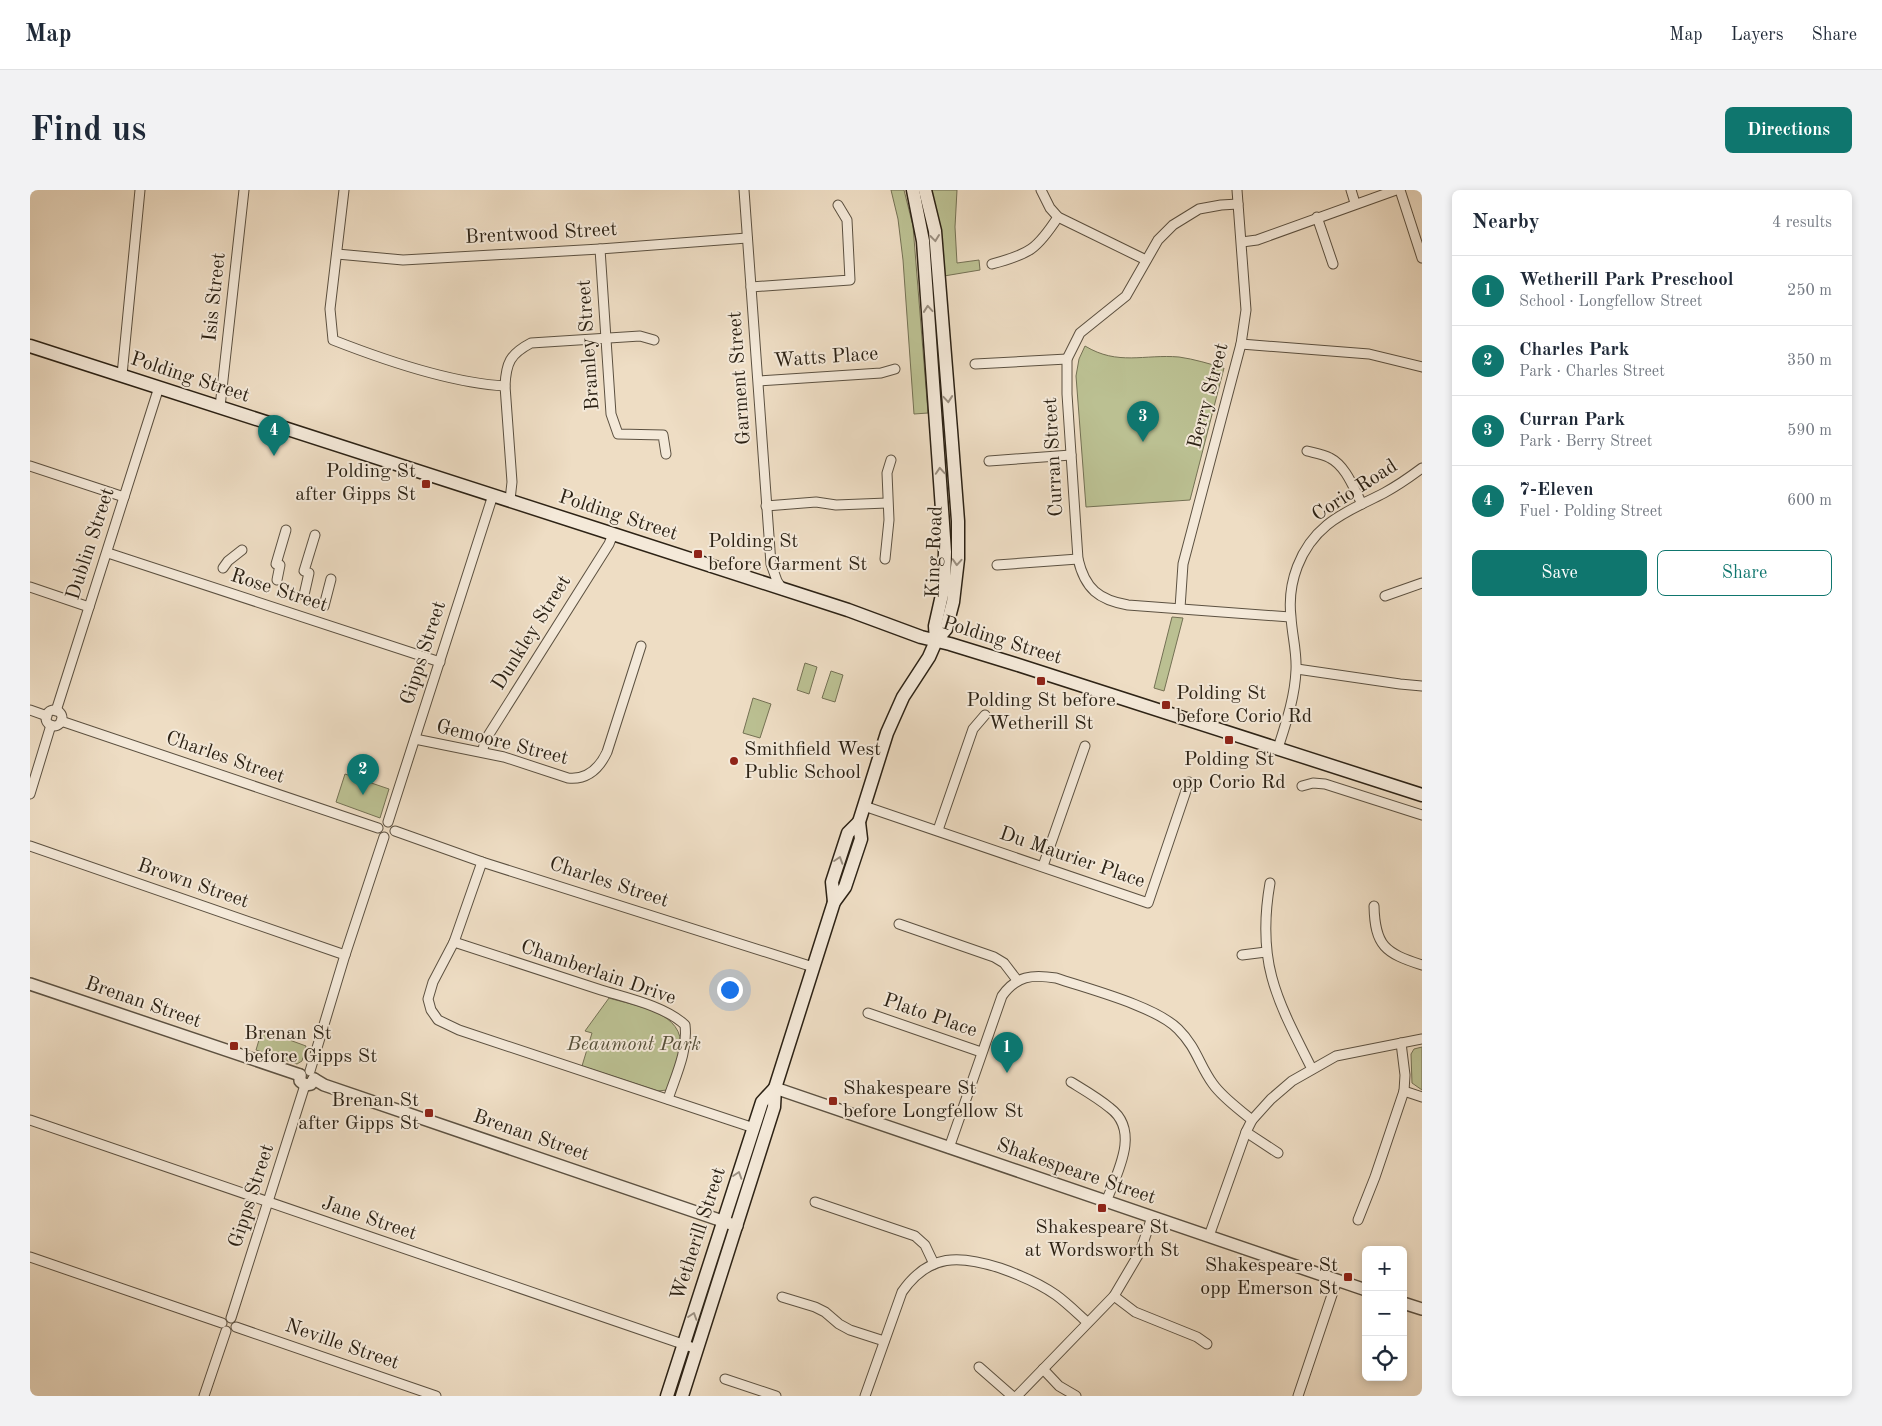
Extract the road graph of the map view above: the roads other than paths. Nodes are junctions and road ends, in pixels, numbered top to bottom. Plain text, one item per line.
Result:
1 (140, 190) edge
2 (244, 190) edge
3 (344, 190) edge
4 (744, 190) edge
5 (912, 190) edge
6 (925, 190) edge
7 (1042, 190) edge
8 (1237, 190) edge
9 (1351, 190) edge
10 (1396, 190) edge
11 (1400, 190) edge
12 (1356, 203) junction
13 (1238, 204) junction
14 (838, 205) dead end
15 (1058, 217) junction
16 (1317, 217) junction
17 (747, 238) junction
18 (1242, 242) junction
19 (600, 249) junction
20 (337, 254) junction
21 (1422, 258) edge
22 (1146, 260) junction
23 (992, 264) dead end
24 (1333, 264) dead end
25 (751, 287) junction
26 (606, 338) junction
27 (654, 340) dead end
28 (1241, 344) junction
29 (30, 346) edge
30 (1067, 359) junction
31 (975, 364) dead end
32 (1422, 367) edge
33 (895, 369) dead end
34 (122, 375) junction
35 (759, 381) junction
36 (505, 386) junction
37 (159, 387) junction
38 (220, 408) junction
39 (1307, 451) dead end
40 (666, 454) dead end
41 (1071, 455) junction
42 (891, 460) dead end
43 (990, 462) dead end
44 (30, 466) edge
45 (1422, 468) edge
46 (494, 495) junction
47 (124, 497) junction
48 (510, 500) junction
49 (887, 503) junction
50 (1362, 504) junction
51 (766, 506) junction
52 (286, 530) dead end
53 (613, 534) junction
54 (315, 535) dead end
55 (242, 550) dead end
56 (108, 553) junction
57 (885, 559) dead end
58 (1078, 559) junction
59 (771, 564) junction
60 (997, 565) dead end
61 (223, 568) dead end
62 (331, 579) dead end
63 (277, 580) dead end
64 (753, 580) junction
65 (1422, 582) edge
66 (30, 587) edge
67 (783, 590) junction
68 (304, 594) dead end
69 (1385, 596) dead end
70 (324, 606) dead end
71 (90, 607) junction
72 (1180, 608) junction
73 (1290, 617) junction
74 (936, 641) junction
75 (641, 646) dead end
76 (440, 662) junction
77 (1297, 669) junction
78 (1422, 686) edge
79 (30, 710) edge
80 (56, 711) junction
81 (985, 715) dead end
82 (47, 716) junction
83 (61, 721) junction
84 (52, 725) junction
85 (415, 739) junction
86 (1085, 746) dead end
87 (1278, 748) junction
88 (482, 752) junction
89 (1189, 782) dead end
90 (1302, 786) dead end
91 (30, 794) edge
92 (1422, 795) edge
93 (864, 806) junction
94 (1422, 815) edge
95 (388, 822) junction
96 (378, 828) junction
97 (938, 830) junction
98 (395, 831) junction
99 (384, 838) junction
100 (30, 846) edge
101 (482, 862) junction
102 (1043, 866) junction
103 (1270, 883) dead end
104 (1374, 906) dead end
105 (899, 924) dead end
106 (454, 942) junction
107 (1266, 952) junction
108 (345, 955) junction
109 (1242, 955) dead end
110 (1422, 965) edge
111 (813, 967) junction
112 (1017, 980) junction
113 (30, 984) edge
114 (868, 1014) dead end
115 (1422, 1039) edge
116 (1401, 1043) junction
117 (981, 1052) junction
118 (1312, 1069) junction
119 (308, 1078) junction
120 (1071, 1082) dead end
121 (774, 1088) junction
122 (1404, 1091) junction
123 (1422, 1097) edge
124 (668, 1099) junction
125 (30, 1120) edge
126 (1252, 1120) junction
127 (754, 1128) junction
128 (1246, 1132) junction
129 (949, 1148) junction
130 (1278, 1153) dead end
131 (268, 1202) junction
132 (815, 1202) dead end
133 (1106, 1202) junction
134 (1152, 1217) junction
135 (1358, 1220) dead end
136 (723, 1221) junction
137 (737, 1226) junction
138 (1209, 1236) junction
139 (30, 1257) edge
140 (934, 1264) junction
141 (1337, 1280) junction
142 (1362, 1289) edge
143 (1114, 1296) junction
144 (782, 1297) dead end
145 (1407, 1304) edge
146 (1421, 1306) edge
147 (231, 1318) junction
148 (1087, 1322) junction
149 (224, 1327) junction
150 (236, 1327) junction
151 (884, 1341) junction
152 (1207, 1344) dead end
153 (684, 1345) junction
154 (697, 1350) junction
155 (979, 1367) dead end
156 (1043, 1369) junction
157 (725, 1379) dead end
158 (1300, 1395) edge
159 (204, 1396) edge
160 (436, 1396) edge
161 (667, 1396) edge
162 (682, 1396) edge
163 (776, 1396) edge
164 (865, 1396) edge
165 (1012, 1396) edge
166 (1017, 1396) edge
167 (1076, 1396) edge

1 - 34 street
2 - 38 street, Isis Street
3 - 20 street
4 - 17 street, Garment Street
74 -> 5 main road, King Road
6 -> 74 main road, King Road
7 - 15 street
8 - 13 street, Berry Street
9 - 12 street
10 - 12 street
11 - 21 street
12 - 16 street
13 - 18 street, Berry Street
13 - 22 street, Curran Street
14 - 25 street
15 - 22 street
15 - 23 street
16 - 18 street
16 - 24 street
17 - 19 street, Brentwood Street
17 - 25 street, Garment Street
18 - 28 street, Berry Street
19 - 20 street, Brentwood Street
19 - 26 street, Bramley Street
20 - 36 street
22 - 30 street, Curran Street
25 - 35 street, Garment Street
26 - 27 street
26 - 36 street
26 - 40 street, Bramley Street
28 - 32 street
28 - 72 street, Berry Street
29 - 34 main road, Polding Street
30 - 31 street
30 - 41 street, Curran Street
33 - 35 street, Watts Place
34 - 37 main road, Polding Street
35 - 51 street, Garment Street
36 - 48 street
37 - 38 main road, Polding Street
37 - 47 street, Dublin Street
38 - 46 main road, Polding Street
39 - 50 street
41 - 43 street
41 - 58 street, Curran Street
42 - 49 street
44 - 47 street
45 - 50 street, Corio Road
46 - 48 main road, Polding Street
46 - 76 street, Gipps Street
47 - 56 street, Dublin Street
48 - 53 main road, Polding Street
49 - 51 street
49 - 57 street
50 - 73 street, Corio Road
51 - 59 street, Garment Street
52 - 63 street
53 - 64 main road, Polding Street
53 - 88 street, Dunkley Street
54 - 68 street
55 - 61 street
56 - 71 street, Dublin Street
56 - 76 street, Rose Street
58 - 60 street
58 - 72 street, Curran Street
59 - 64 street
59 - 67 street, Garment Street
62 - 70 street
64 - 67 main road, Polding Street
65 - 69 street
66 - 71 street
67 - 74 main road, Polding Street
71 - 80 street, Dublin Street
72 - 73 street, Curran Street
73 - 77 street, Corio Road
74 - 87 main road, Polding Street
74 - 93 main road, Wetherill Street
75 - 88 street, Gemoore Street
76 - 85 street, Gipps Street
77 - 78 street
77 - 87 street, Corio Road
79 - 82 street
80 - 82 street
80 - 83 street
81 - 97 street
82 - 84 street
83 - 84 street
83 - 96 street, Charles Street
84 - 91 street
85 - 88 street, Gemoore Street
85 - 95 street, Gipps Street
86 - 102 street
87 - 92 main road, Polding Street
89 - 102 street, Du Maurier Place
90 - 94 street
93 - 97 street, Du Maurier Place
93 - 111 main road, Wetherill Street
95 - 96 street
95 - 98 street
96 - 99 street
97 - 102 street, Du Maurier Place
98 - 99 street
98 - 101 street, Charles Street
99 - 108 street, Gipps Street
100 - 108 street, Brown Street
101 - 106 street
101 - 111 street, Charles Street
103 - 107 street
104 - 110 street
105 - 112 street
106 - 124 street, Chamberlain Drive
106 - 124 street
107 - 109 street
107 - 118 street
108 - 119 street, Gipps Street
111 - 121 main road, Wetherill Street
112 - 117 street
112 - 126 street
113 - 119 street, Brenan Street
114 - 117 street, Plato Place
115 - 116 street
116 - 118 street
116 - 122 street
117 - 129 street
118 - 126 street
119 - 131 street, Gipps Street
119 - 136 street, Brenan Street
120 - 133 street
121 - 127 main road, Wetherill Street
121 - 129 street, Shakespeare Street
121 - 137 main road, Wetherill Street
122 - 123 street
122 - 135 street
124 - 127 street
125 - 131 street, Jane Street
126 - 128 street
136 -> 127 main road, Wetherill Street
128 - 130 street
128 - 138 street
129 - 133 street, Shakespeare Street
131 - 147 street, Gipps Street
131 - 153 street, Jane Street
132 - 140 street
133 - 134 street, Shakespeare Street
134 - 138 street, Shakespeare Street
134 - 143 street
136 - 137 street, Brenan Street
153 -> 136 main road, Wetherill Street
137 - 154 main road, Wetherill Street
138 - 141 street, Shakespeare Street
139 - 149 street
140 - 148 street
140 - 151 street
141 - 142 street, Shakespeare Street
141 - 158 street
143 - 148 street
143 - 152 street
144 - 151 street
145 - 146 street
147 - 149 street
147 - 150 street
148 - 156 street
149 - 150 street
149 - 159 street
150 - 160 street, Neville Street
151 - 164 street
153 - 154 street, Jane Street
153 - 161 main road, Wetherill Street
154 - 162 main road, Wetherill Street
155 - 165 street
156 - 166 street
156 - 167 street
157 - 163 street

